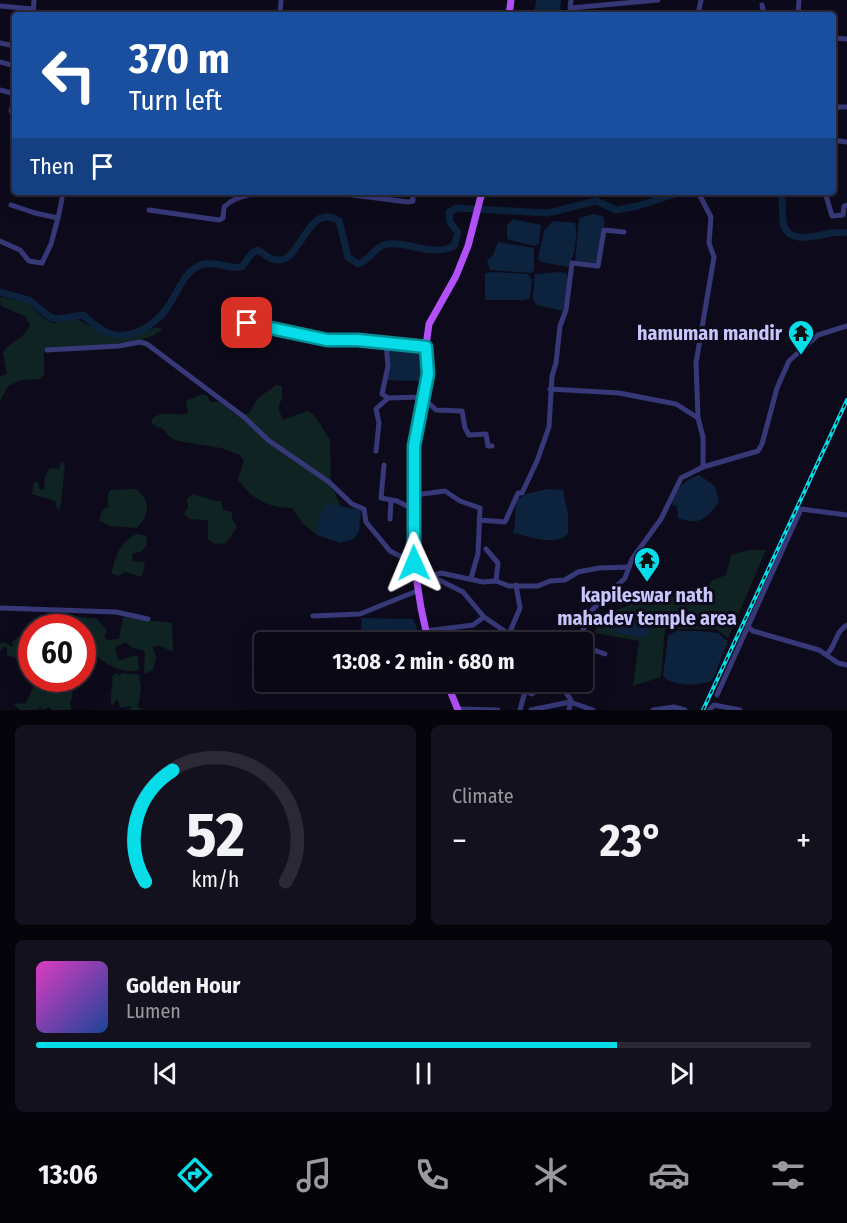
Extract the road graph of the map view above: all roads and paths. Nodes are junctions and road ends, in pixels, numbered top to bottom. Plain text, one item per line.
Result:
1 (34, 0) edge
2 (571, 0) edge
3 (658, 0) edge
4 (762, 5) dead end
5 (0, 6) edge
6 (33, 12) edge
7 (763, 12) edge
8 (837, 107) dead end
9 (847, 107) edge
10 (250, 195) edge
11 (353, 195) edge
12 (413, 195) edge
13 (700, 195) edge
14 (826, 195) edge
15 (481, 196) edge
16 (62, 199) dead end
17 (10, 205) dead end
18 (847, 205) edge
19 (149, 210) dead end
20 (58, 218) junction
21 (624, 232) dead end
22 (0, 241) edge
23 (235, 320) dead end
24 (847, 326) edge
25 (386, 343) junction
26 (426, 347) junction
27 (47, 350) dead end
28 (550, 389) junction
29 (388, 398) junction
30 (422, 398) junction
31 (698, 418) junction
32 (492, 446) dead end
33 (375, 451) dead end
34 (384, 465) dead end
35 (703, 467) junction
36 (415, 495) junction
37 (390, 501) junction
38 (415, 510) junction
39 (847, 515) edge
40 (390, 519) dead end
41 (479, 520) junction
42 (486, 549) dead end
43 (411, 561) junction
44 (629, 567) junction
45 (402, 569) dead end
46 (416, 573) junction
47 (431, 576) junction
48 (471, 578) junction
49 (496, 581) junction
50 (516, 585) junction
51 (417, 591) junction
52 (0, 608) edge
53 (313, 616) dead end
54 (484, 617) junction
55 (148, 619) dead end
56 (847, 625) edge
57 (747, 626) junction
58 (426, 631) joint
59 (506, 632) edge
60 (510, 632) edge
61 (582, 632) edge
62 (593, 650) edge
63 (604, 654) dead end
64 (827, 654) junction
65 (847, 665) edge
66 (451, 692) edge
67 (525, 692) edge
68 (566, 692) edge
69 (717, 695) dead end
70 (570, 702) junction
71 (458, 710) edge
72 (498, 710) edge
73 (520, 710) edge
74 (531, 710) edge
75 (569, 710) edge
76 (593, 710) edge
77 (653, 710) edge
78 (684, 710) edge
79 (709, 710) edge
80 (740, 710) edge

1 - 6 street
2 - 3 street
4 - 7 street
5 - 6 street
8 - 9 street
10 - 19 street
11 - 12 street
13 - 31 street
14 - 18 street
15 - 26 main road
16 - 20 street
17 - 20 street
20 - 22 street
21 - 28 street
23 - 25 street
24 - 35 street
25 - 26 street
25 - 29 street
26 - 30 main road
27 - 43 street
28 - 31 street
28 - 41 street
29 - 30 street
29 - 33 street
30 - 32 street
30 - 36 main road
31 - 35 street
34 - 37 street
35 - 44 street
36 - 38 main road
36 - 41 street
37 - 38 street
37 - 40 street
38 - 43 main road
39 - 57 street
41 - 48 street
42 - 49 street
43 - 45 street
43 - 46 main road
44 - 50 street
44 - 61 street
46 - 47 street
46 - 51 main road
47 - 48 street
47 - 54 street
48 - 49 street
49 - 50 street
50 - 60 street
51 - 53 street
51 - 58 main road
52 - 55 street
54 - 58 street
54 - 59 street
56 - 64 street
57 - 64 street
57 - 69 street
62 - 63 street
64 - 65 street
66 - 71 main road
67 - 73 street
68 - 70 street
70 - 74 street
70 - 75 street
70 - 76 street
71 - 72 street
77 - 78 street
79 - 80 street

